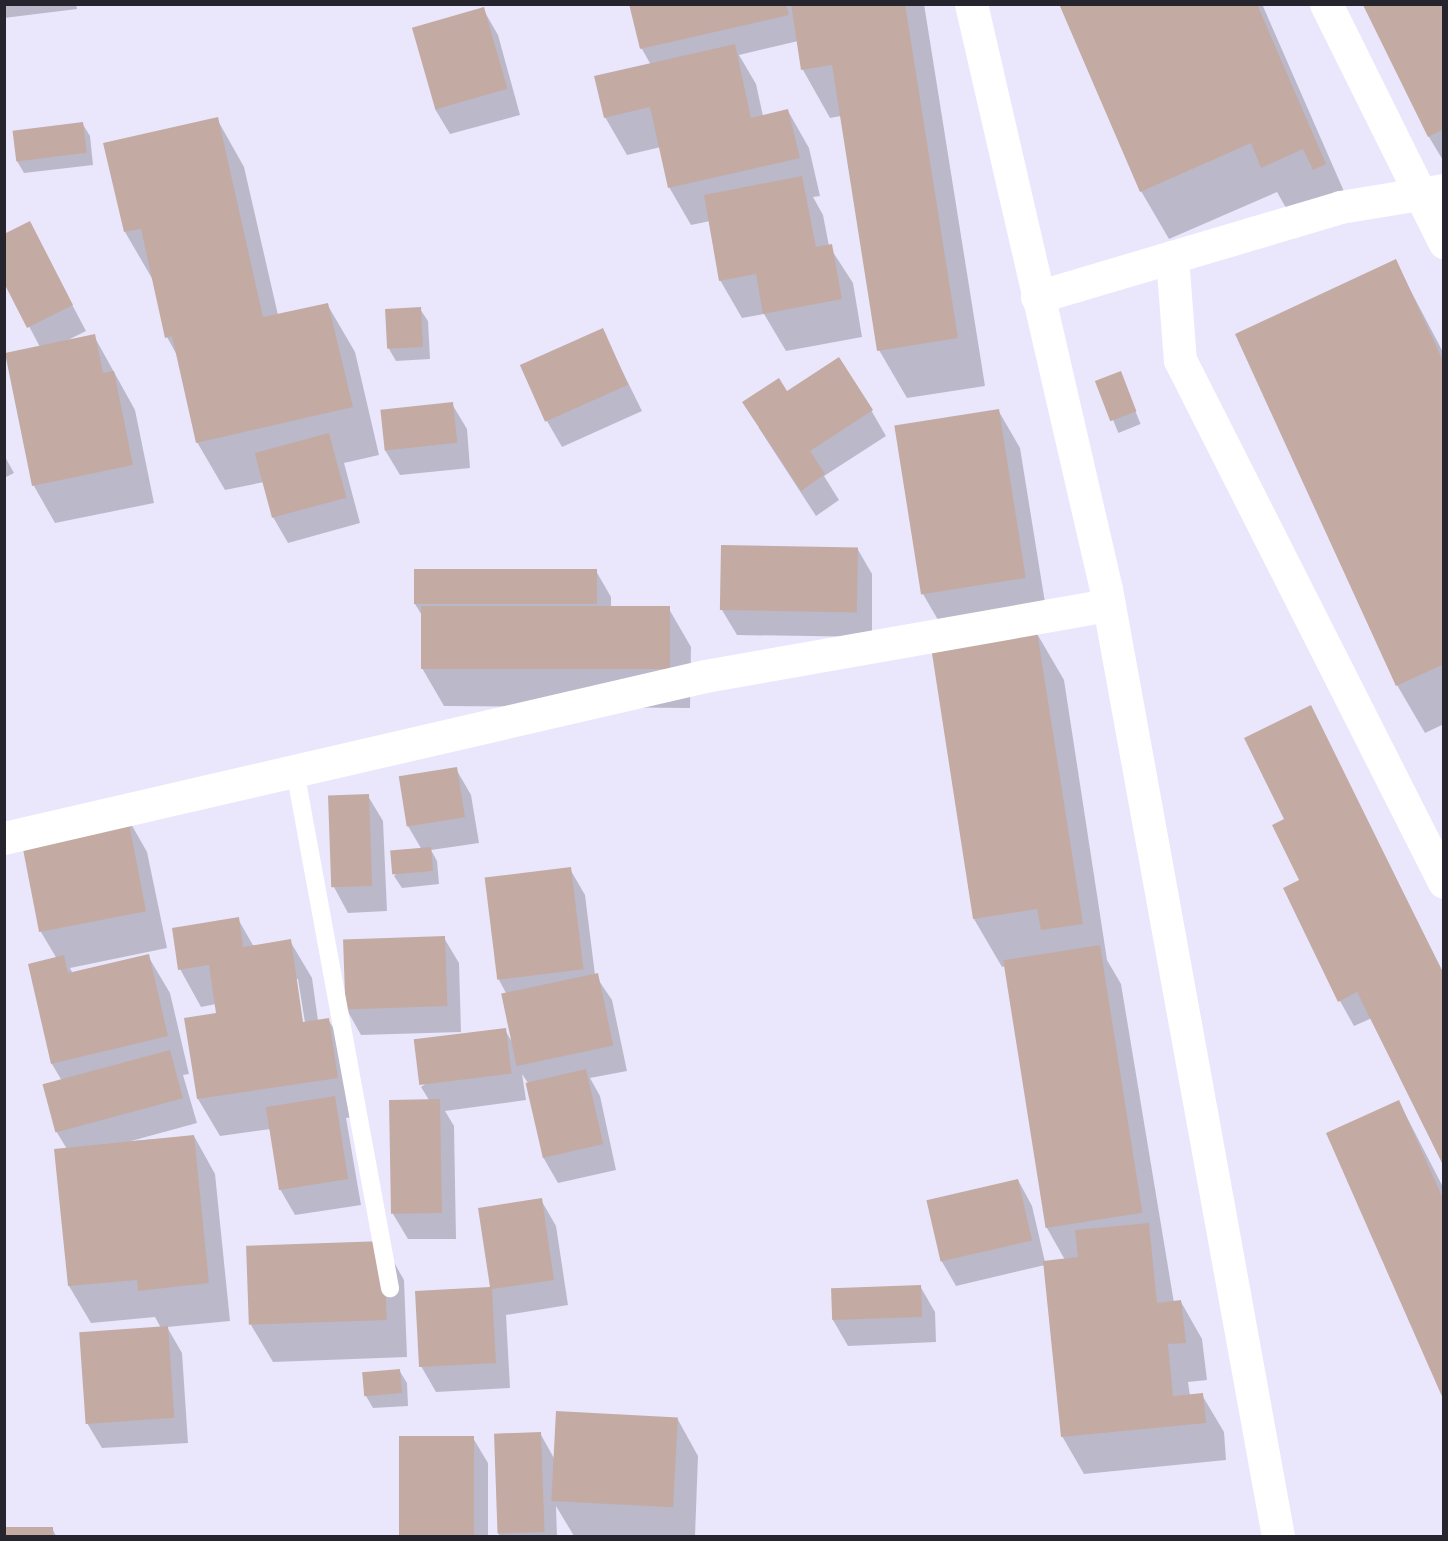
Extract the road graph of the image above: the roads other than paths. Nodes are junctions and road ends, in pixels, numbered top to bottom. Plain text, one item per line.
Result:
1 (971, 4) edge
2 (1326, 4) edge
3 (1432, 192) edge
4 (1443, 242) edge
5 (1172, 257) junction
6 (1037, 297) junction
7 (1109, 605) junction
8 (295, 771) junction
9 (4, 838) edge
10 (1443, 882) edge
11 (390, 1288) dead end
12 (1278, 1536) edge

1 - 6 street
2 - 3 street
3 - 4 street
3 - 5 street
5 - 6 street
5 - 10 street
6 - 7 street
7 - 8 street
7 - 12 street
8 - 9 street
8 - 11 lane

